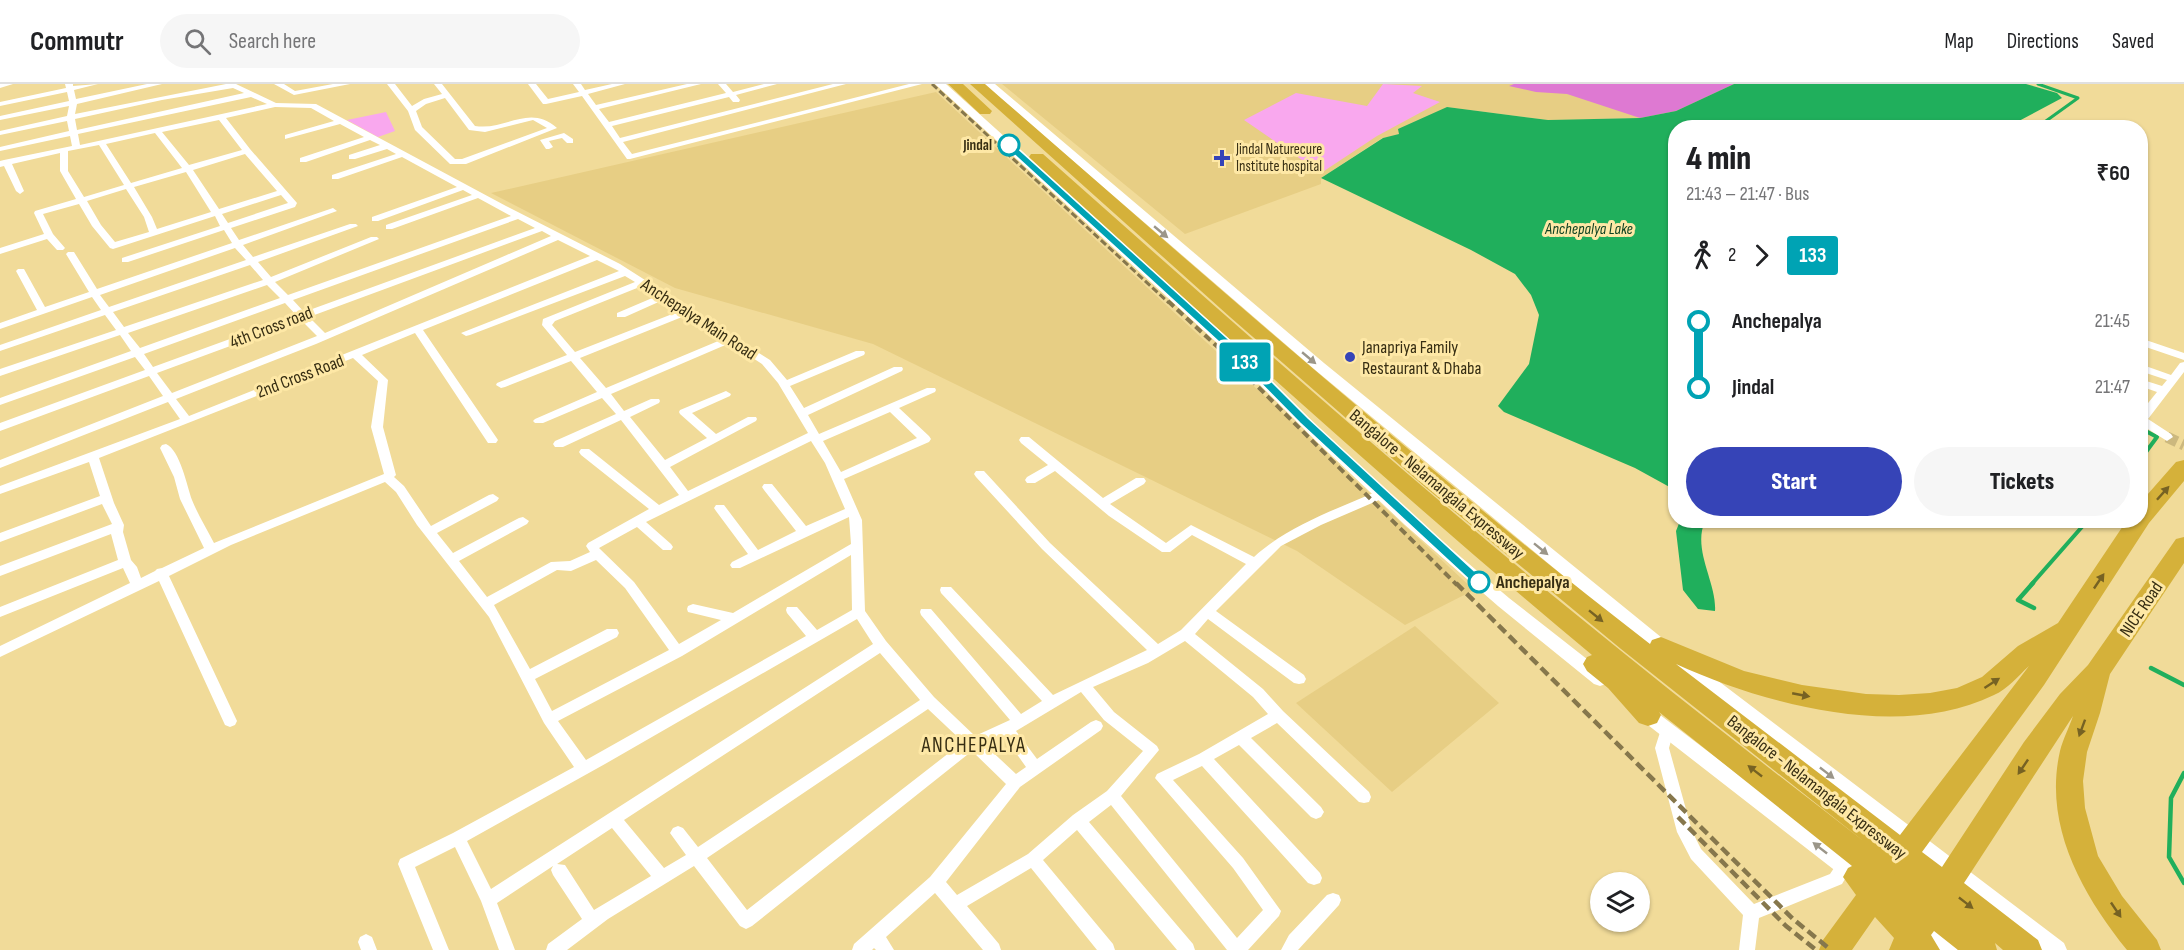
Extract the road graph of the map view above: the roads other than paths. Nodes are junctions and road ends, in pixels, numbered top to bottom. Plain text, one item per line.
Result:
1 (9, 84) edge
2 (94, 84) edge
3 (278, 84) edge
4 (346, 84) edge
5 (392, 84) edge
6 (438, 84) edge
7 (532, 84) edge
8 (577, 84) edge
9 (621, 84) edge
10 (697, 84) edge
11 (722, 84) edge
12 (772, 84) edge
13 (842, 84) edge
14 (882, 84) edge
15 (918, 84) edge
16 (940, 84) edge
17 (955, 84) edge
18 (977, 84) edge
19 (989, 84) edge
20 (232, 85) edge
21 (0, 86) edge
22 (161, 86) edge
23 (68, 87) edge
24 (890, 91) junction
25 (583, 93) junction
26 (252, 94) junction
27 (732, 94) junction
28 (445, 96) junction
29 (72, 102) junction
30 (0, 104) edge
31 (275, 105) junction
32 (596, 108) junction
33 (744, 110) junction
34 (412, 111) junction
35 (221, 117) junction
36 (0, 118) edge
37 (71, 118) junction
38 (341, 121) junction
39 (760, 123) junction
40 (606, 125) junction
41 (156, 130) junction
42 (0, 133) edge
43 (72, 133) junction
44 (288, 137) dead end
45 (371, 137) junction
46 (544, 141) junction
47 (570, 141) dead end
48 (617, 141) junction
49 (101, 142) junction
50 (387, 146) junction
51 (76, 148) junction
52 (0, 149) edge
53 (64, 150) junction
54 (247, 151) junction
55 (403, 154) junction
56 (352, 157) dead end
57 (303, 160) dead end
58 (4, 163) edge
59 (188, 169) junction
60 (335, 177) dead end
61 (129, 186) junction
62 (464, 187) junction
63 (20, 191) dead end
64 (282, 192) junction
65 (479, 195) junction
66 (82, 200) junction
67 (333, 211) dead end
68 (218, 213) junction
69 (518, 216) junction
70 (375, 219) dead end
71 (227, 226) junction
72 (353, 226) dead end
73 (389, 227) dead end
74 (542, 228) junction
75 (154, 233) junction
76 (49, 235) junction
77 (559, 236) junction
78 (374, 239) dead end
79 (1141, 241) junction
80 (237, 244) junction
81 (60, 248) dead end
82 (0, 251) edge
83 (71, 254) dead end
84 (598, 256) junction
85 (124, 260) dead end
86 (251, 261) junction
87 (21, 271) dead end
88 (626, 272) junction
89 (269, 281) junction
90 (644, 282) junction
91 (95, 294) junction
92 (665, 296) junction
93 (287, 299) junction
94 (42, 311) junction
95 (109, 311) junction
96 (688, 311) junction
97 (302, 315) junction
98 (621, 315) dead end
99 (0, 326) edge
100 (418, 329) junction
101 (121, 330) junction
102 (466, 333) dead end
103 (323, 337) junction
104 (731, 339) junction
105 (2148, 344) edge
106 (0, 348) edge
107 (1250, 349) junction
108 (137, 353) junction
109 (860, 353) dead end
110 (356, 355) junction
111 (574, 357) junction
112 (2184, 357) edge
113 (2184, 365) edge
114 (898, 369) dead end
115 (2148, 370) edge
116 (0, 373) edge
117 (150, 373) junction
118 (2173, 379) junction
119 (501, 385) dead end
120 (784, 385) junction
121 (2148, 385) edge
122 (931, 390) dead end
123 (2164, 391) junction
124 (604, 393) junction
125 (726, 394) dead end
126 (170, 398) junction
127 (655, 400) dead end
128 (0, 402) edge
129 (893, 408) junction
130 (2148, 410) edge
131 (800, 414) junction
132 (622, 415) junction
133 (752, 419) dead end
134 (186, 420) junction
135 (539, 421) dead end
136 (2148, 423) edge
137 (0, 427) edge
138 (815, 437) junction
139 (2167, 437) tunnel mouth
140 (714, 438) junction
141 (492, 440) dead end
142 (1025, 440) dead end
143 (559, 444) dead end
144 (166, 448) dead end
145 (585, 452) dead end
146 (93, 458) junction
147 (0, 464) edge
148 (663, 466) junction
149 (1055, 466) junction
150 (2184, 467) edge
151 (980, 474) dead end
152 (387, 477) junction
153 (837, 478) junction
154 (1031, 480) dead end
155 (1140, 481) dead end
156 (768, 487) dead end
157 (0, 490) edge
158 (1382, 494) junction
159 (686, 496) junction
160 (106, 498) junction
161 (493, 498) dead end
162 (1102, 504) junction
163 (720, 508) dead end
164 (658, 510) junction
165 (852, 510) junction
166 (2148, 510) edge
167 (523, 521) dead end
168 (638, 521) junction
169 (117, 526) junction
170 (2134, 528) edge
171 (429, 532) junction
172 (804, 532) junction
173 (0, 538) edge
174 (2184, 545) edge
175 (856, 546) junction
176 (667, 547) dead end
177 (211, 550) junction
178 (597, 554) junction
179 (756, 556) junction
180 (451, 560) junction
181 (125, 562) junction
182 (1255, 563) junction
183 (736, 566) dead end
184 (0, 571) edge
185 (161, 573) junction
186 (137, 585) junction
187 (946, 590) dead end
188 (485, 604) junction
189 (693, 609) dead end
190 (792, 610) dead end
191 (0, 612) edge
192 (859, 612) junction
193 (926, 612) dead end
194 (1208, 612) junction
195 (735, 618) junction
196 (2066, 629) junction
197 (612, 633) dead end
198 (1186, 634) junction
199 (815, 637) junction
200 (881, 645) junction
201 (1662, 647) junction
202 (1157, 651) junction
203 (0, 652) edge
204 (677, 652) junction
205 (2097, 672) junction
206 (527, 677) junction
207 (1299, 678) dead end
208 (1083, 686) junction
209 (929, 701) junction
210 (1052, 703) junction
211 (1278, 715) junction
212 (1648, 716) junction
213 (549, 719) junction
214 (230, 721) dead end
215 (1014, 726) junction
216 (1096, 726) dead end
217 (1667, 730) junction
218 (1240, 736) junction
219 (972, 743) junction
220 (1204, 758) junction
221 (1035, 768) junction
222 (584, 769) junction
223 (1015, 783) junction
224 (1112, 796) junction
225 (1364, 797) dead end
226 (1316, 812) dead end
227 (614, 819) junction
228 (1078, 820) junction
229 (678, 833) dead end
230 (458, 838) junction
231 (696, 857) junction
232 (1033, 859) junction
233 (559, 870) dead end
234 (1851, 872) junction
235 (662, 878) junction
236 (1314, 878) dead end
237 (936, 882) junction
238 (488, 900) junction
239 (1333, 900) dead end
240 (956, 904) junction
241 (1751, 913) junction
242 (592, 921) junction
243 (875, 937) junction
244 (564, 947) edge
245 (441, 950) edge
246 (507, 950) edge
247 (860, 950) edge
248 (886, 950) edge
249 (993, 950) edge
250 (1107, 950) edge
251 (1187, 950) edge
252 (1237, 950) edge
253 (1290, 950) edge
254 (1747, 950) edge
255 (1834, 950) edge
256 (1904, 950) edge
257 (1925, 950) edge
258 (1948, 950) edge
259 (1982, 950) edge
260 (2028, 950) edge
261 (2057, 950) edge
262 (2146, 950) edge

1 - 21 street
2 - 23 street
3 - 4 street
5 - 34 street
6 - 28 street
7 - 25 street
8 - 25 street
9 - 25 street
10 - 32 street
11 - 27 street
12 - 27 street
13 - 33 street
14 - 24 street
15 - 24 street
16 - 158 street
17 - 79 highway, Bangalore - Nelamangala Expressway
18 - 79 highway, Bangalore - Nelamangala Expressway
19 -> 201 street
20 - 26 street, Anchepalya Main Road
20 - 37 street
22 - 29 street
23 - 29 street
23 - 30 street
24 - 39 street
25 - 32 street
26 - 31 street, Anchepalya Main Road
26 - 43 street
27 - 33 street
27 - 40 street
28 - 34 street
28 - 46 street
29 - 36 street
29 - 37 street
31 - 35 street
31 - 38 street, Anchepalya Main Road
32 - 40 street
33 - 39 street
33 - 48 street
34 - 46 street
35 - 41 street
35 - 54 street
37 - 42 street
37 - 43 street
38 - 44 street
38 - 45 street, Anchepalya Main Road
39 - 48 street
40 - 48 street
41 - 49 street
41 - 59 street
43 - 51 street
43 - 52 street
45 - 50 street, Anchepalya Main Road
45 - 57 street
46 - 47 street
49 - 51 street
49 - 61 street
50 - 55 street, Anchepalya Main Road
50 - 56 street
51 - 53 street
53 - 58 street
53 - 66 street
54 - 59 street
54 - 64 street
55 - 60 street
55 - 62 street, Anchepalya Main Road
58 - 63 street
59 - 61 street
59 - 68 street
61 - 66 street
61 - 75 street
62 - 65 street, Anchepalya Main Road
62 - 70 street
64 - 68 street
64 - 71 street
65 - 69 street, Anchepalya Main Road
65 - 73 street
66 - 75 street
66 - 76 street
67 - 80 street
68 - 71 street
68 - 75 street
69 - 74 street, Anchepalya Main Road
69 - 93 street
71 - 80 street
71 - 85 street
72 - 86 street
74 - 77 street, Anchepalya Main Road
74 - 97 street, 4th Cross road
76 - 81 street
76 - 82 street
77 - 84 street, Anchepalya Main Road
77 - 103 street
78 - 89 street
79 - 107 highway, Bangalore - Nelamangala Expressway
79 -> 260 highway, Bangalore - Nelamangala Expressway
80 - 86 street
80 - 91 street
83 - 91 street
84 - 88 street, Anchepalya Main Road
84 - 100 street, 2nd Cross Road
86 - 89 street
86 - 95 street
87 - 94 street
88 - 90 street, Anchepalya Main Road
88 - 102 street
89 - 93 street
89 - 101 street
90 - 92 street, Anchepalya Main Road
90 - 111 street
91 - 94 street
91 - 95 street
92 - 96 street, Anchepalya Main Road
92 - 98 street
93 - 97 street
93 - 108 street
94 - 99 street
95 - 101 street
95 - 106 street
96 - 104 street, Anchepalya Main Road
96 - 111 street
97 - 103 street
97 - 117 street, 4th Cross road
100 - 110 street, 2nd Cross Road
100 - 141 street
101 - 108 street
101 - 116 street
103 - 126 street
104 - 120 street, Anchepalya Main Road
104 - 124 street
105 - 112 street
107 - 212 highway
259 -> 107 highway, Bangalore - Nelamangala Expressway
108 - 117 street
108 - 128 street
109 - 120 street
110 - 134 street, 2nd Cross Road
110 - 152 street
111 - 119 street
111 - 124 street
113 - 118 street
114 - 131 street
115 - 118 street
117 - 126 street
117 - 137 street, 4th Cross road
118 - 123 street
120 - 131 street, Anchepalya Main Road
121 - 123 street
122 - 129 street
123 - 130 street
124 - 132 street
124 - 135 street
125 - 140 street
126 - 134 street
126 - 147 street
127 - 132 street
129 - 138 street
129 - 153 street
131 - 138 street, Anchepalya Main Road
132 - 143 street
132 - 148 street
133 - 140 street
134 - 146 street, 2nd Cross Road
136 - 139 street
138 - 153 street, Anchepalya Main Road
138 - 159 street
140 - 148 street
142 - 149 street
144 - 177 street
145 - 164 street
146 - 157 street, 2nd Cross Road
146 - 160 street
148 - 159 street
149 - 154 street
149 - 162 street
166 -> 150 highway
151 - 202 street
152 - 171 street
152 - 177 street
153 - 165 street, Anchepalya Main Road
155 - 162 street
156 - 172 street
158 - 182 street
158 - 212 street
159 - 164 street
160 - 169 street
160 - 173 street
161 - 171 street
162 - 182 street
163 - 179 street
164 - 168 street
165 - 172 street
165 - 175 street, Anchepalya Main Road
167 - 180 street
168 - 176 street
168 - 178 street
169 - 181 street
169 - 184 street
196 -> 170 highway
171 - 180 street
172 - 179 street
174 - 205 highway, NICE Road
175 - 192 street, Anchepalya Main Road
175 - 195 street
177 - 185 street
178 - 188 street
178 - 204 street
179 - 183 street
180 - 188 street
181 - 186 street
181 - 191 street
182 - 194 street
185 - 186 street
185 - 214 street
186 - 203 street
187 - 210 street
188 - 206 street
189 - 195 street
190 - 199 street
192 - 199 street
192 - 200 street
193 - 215 street
194 - 198 street
194 - 207 street
195 - 204 street
201 -> 196 highway
196 - 255 highway
197 - 206 street
198 - 202 street
198 - 211 street
199 - 222 street
200 - 209 street
200 - 227 street
201 -> 261 street
202 - 208 street
204 - 213 street
205 -> 256 highway
205 -> 262 highway
206 - 213 street
208 - 210 street
208 - 224 street
209 - 219 street
209 - 231 street
210 - 215 street
211 - 218 street
211 - 225 street
212 - 217 street
213 - 222 street
215 - 219 street
215 - 221 street
216 - 221 street
234 -> 217 street
217 - 241 street
218 - 220 street
218 - 226 street
219 - 223 street
219 - 231 street
220 - 236 street
220 - 252 street
221 - 223 street
222 - 230 street
223 - 237 street
224 - 228 street
224 - 252 street
227 - 235 street
227 - 238 street
228 - 232 street
228 - 251 street
229 - 231 street
230 - 238 street
230 - 245 street
231 - 235 street
232 - 240 street
232 - 250 street
233 - 242 street
234 - 241 street
234 - 257 highway
234 - 258 street
235 - 242 street
237 - 240 street
237 - 243 street
238 - 246 street
239 - 253 street
240 - 249 street
241 - 254 street
242 - 244 street
243 - 247 street
243 - 248 street

